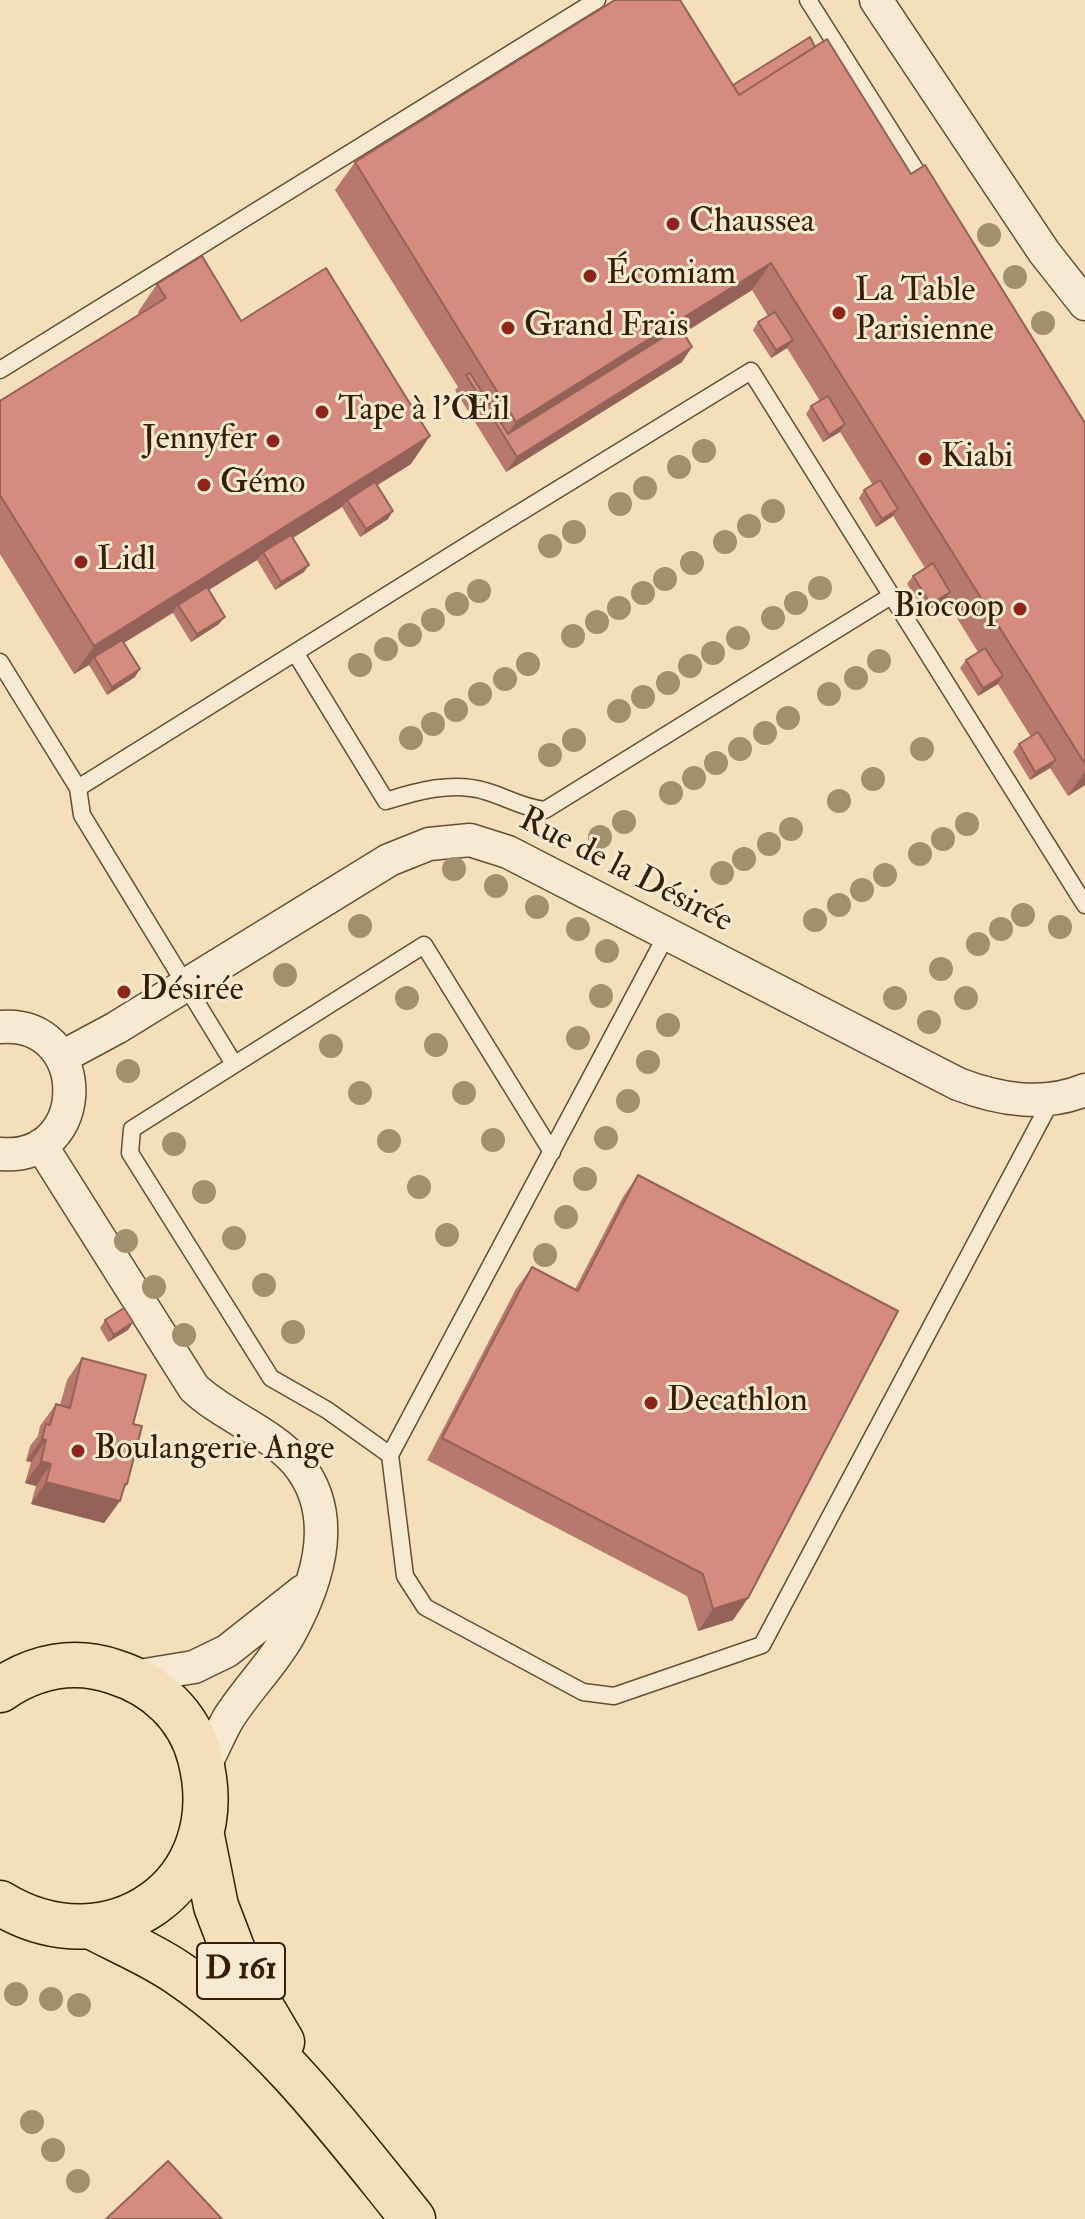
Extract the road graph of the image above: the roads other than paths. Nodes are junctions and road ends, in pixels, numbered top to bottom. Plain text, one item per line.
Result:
1 (597, 0) edge
2 (808, 0) edge
3 (876, 0) edge
4 (939, 209) edge
5 (1085, 304) edge
6 (0, 370) edge
7 (891, 596) junction
8 (296, 654) junction
9 (0, 662) edge
10 (78, 788) junction
11 (1085, 905) edge
12 (667, 934) junction
13 (187, 984) junction
14 (0, 1027) edge
15 (62, 1057) junction
16 (234, 1064) junction
17 (1085, 1090) edge
18 (1052, 1099) junction
19 (41, 1145) junction
20 (552, 1152) junction
21 (0, 1154) edge
22 (390, 1455) junction
23 (312, 1583) junction
24 (0, 1647) edge
25 (74, 1664) junction
26 (133, 1677) junction
27 (0, 1690) edge
28 (203, 1769) junction
29 (202, 1836) junction
30 (7, 1913) edge
31 (92, 1927) junction
32 (312, 2092) junction
33 (413, 2219) edge

1 - 6 lane
2 - 4 lane
3 - 5 street
7 - 8 lane
7 - 8 lane
7 - 11 lane
8 - 10 lane
9 - 10 lane
10 - 13 lane
12 - 13 street, Rue de la Désirée
12 - 18 street, Rue de la Désirée
12 - 20 lane
13 - 15 street, Rue de la Désirée
13 - 16 lane
14 - 15 street
15 - 19 street
16 - 20 lane
16 - 22 lane
17 - 18 street, Rue de la Désirée
18 - 22 lane
19 - 21 street
19 - 23 street
20 - 22 lane
23 - 26 street
23 - 28 street
24 - 25 main road
25 - 26 main road
25 - 27 main road
26 - 28 main road
28 - 29 main road
29 - 31 main road
29 - 32 main road, D 161
30 - 31 main road
31 - 32 main road, D 161
32 - 33 main road, D 161

